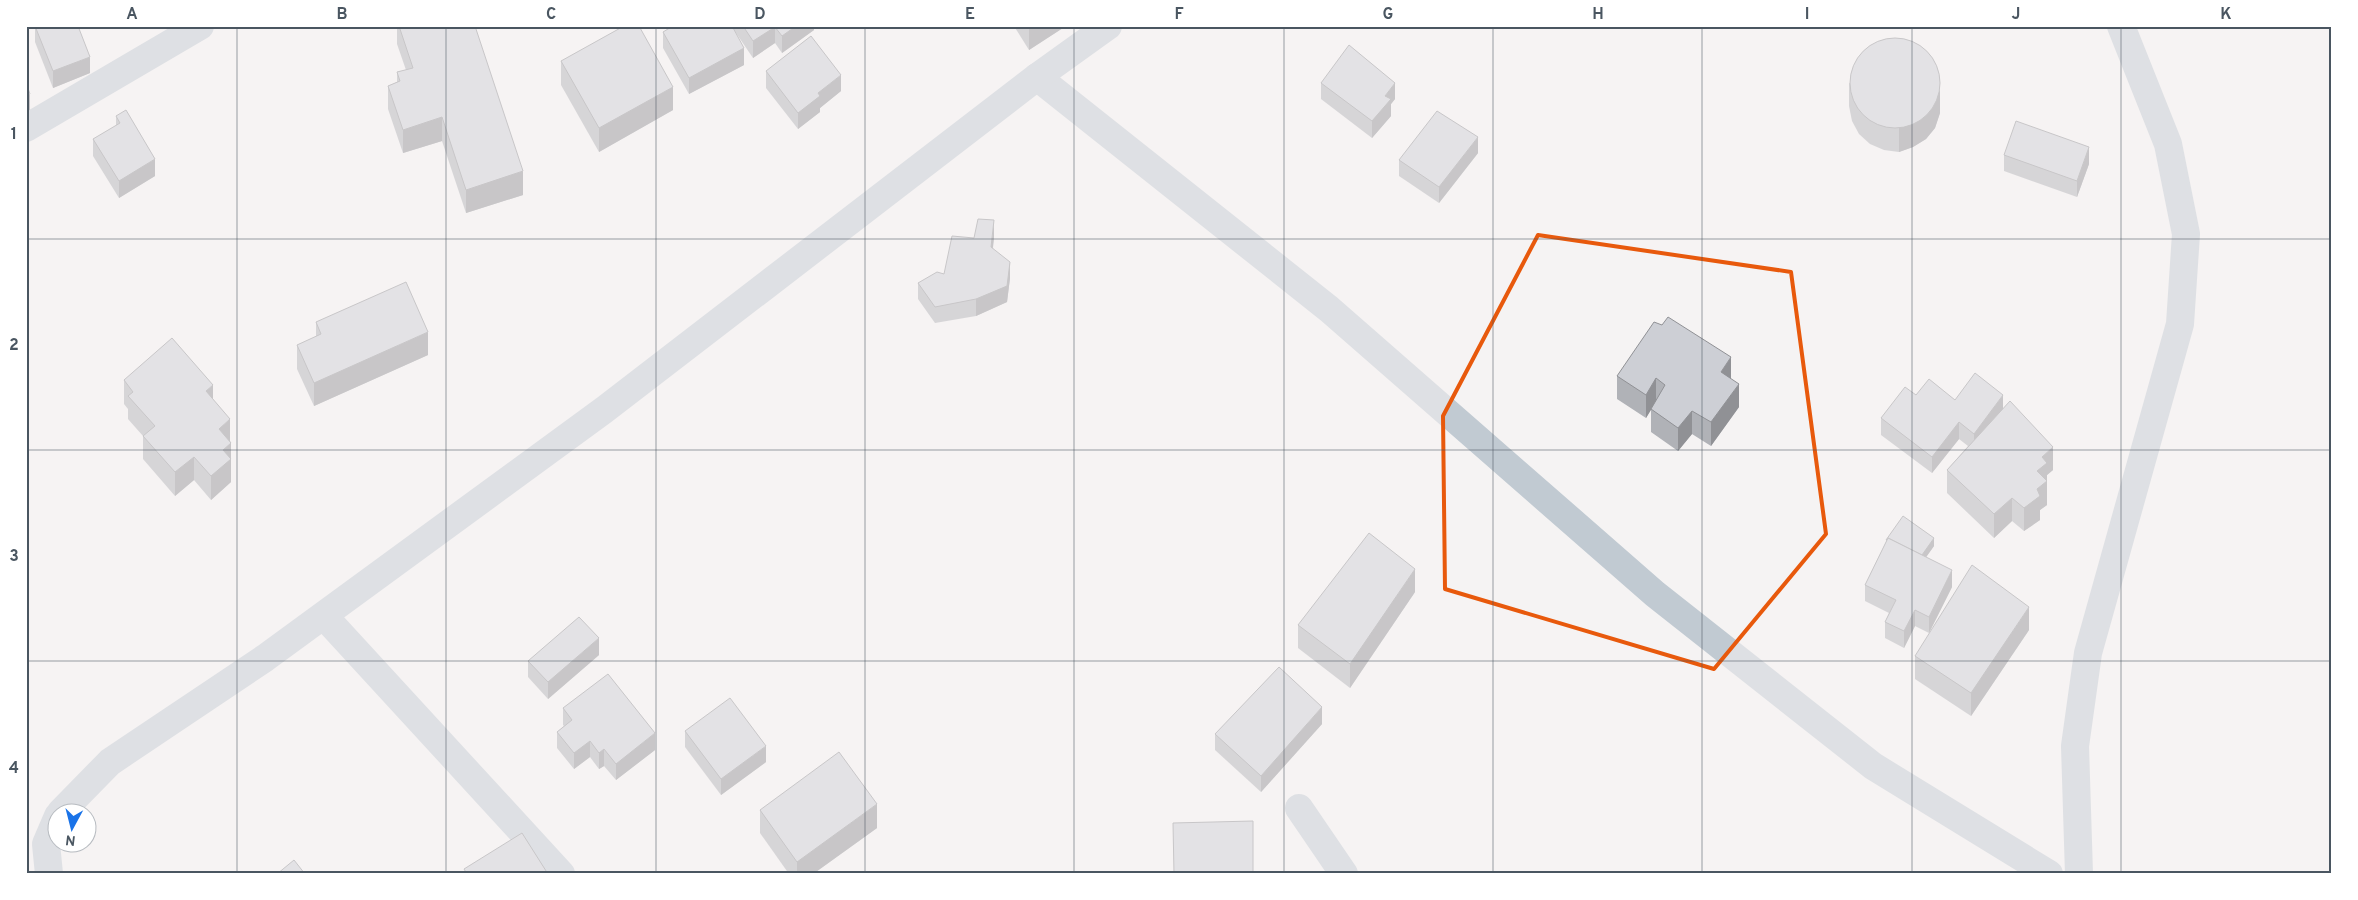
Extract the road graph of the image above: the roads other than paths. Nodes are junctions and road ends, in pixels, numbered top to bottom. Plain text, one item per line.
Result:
1 (200, 26) edge
2 (1108, 26) edge
3 (2121, 26) edge
4 (1037, 77) junction
5 (26, 128) edge
6 (324, 616) junction
7 (71, 802) edge
8 (1299, 808) dead end
9 (48, 839) edge
10 (48, 874) edge
11 (561, 874) edge
12 (1344, 874) edge
13 (2049, 874) edge
14 (2079, 874) edge

1 - 5 street
2 - 4 street
3 - 14 street
4 - 6 street
4 - 13 street
6 - 7 street
6 - 11 street
8 - 12 street
9 - 10 street

